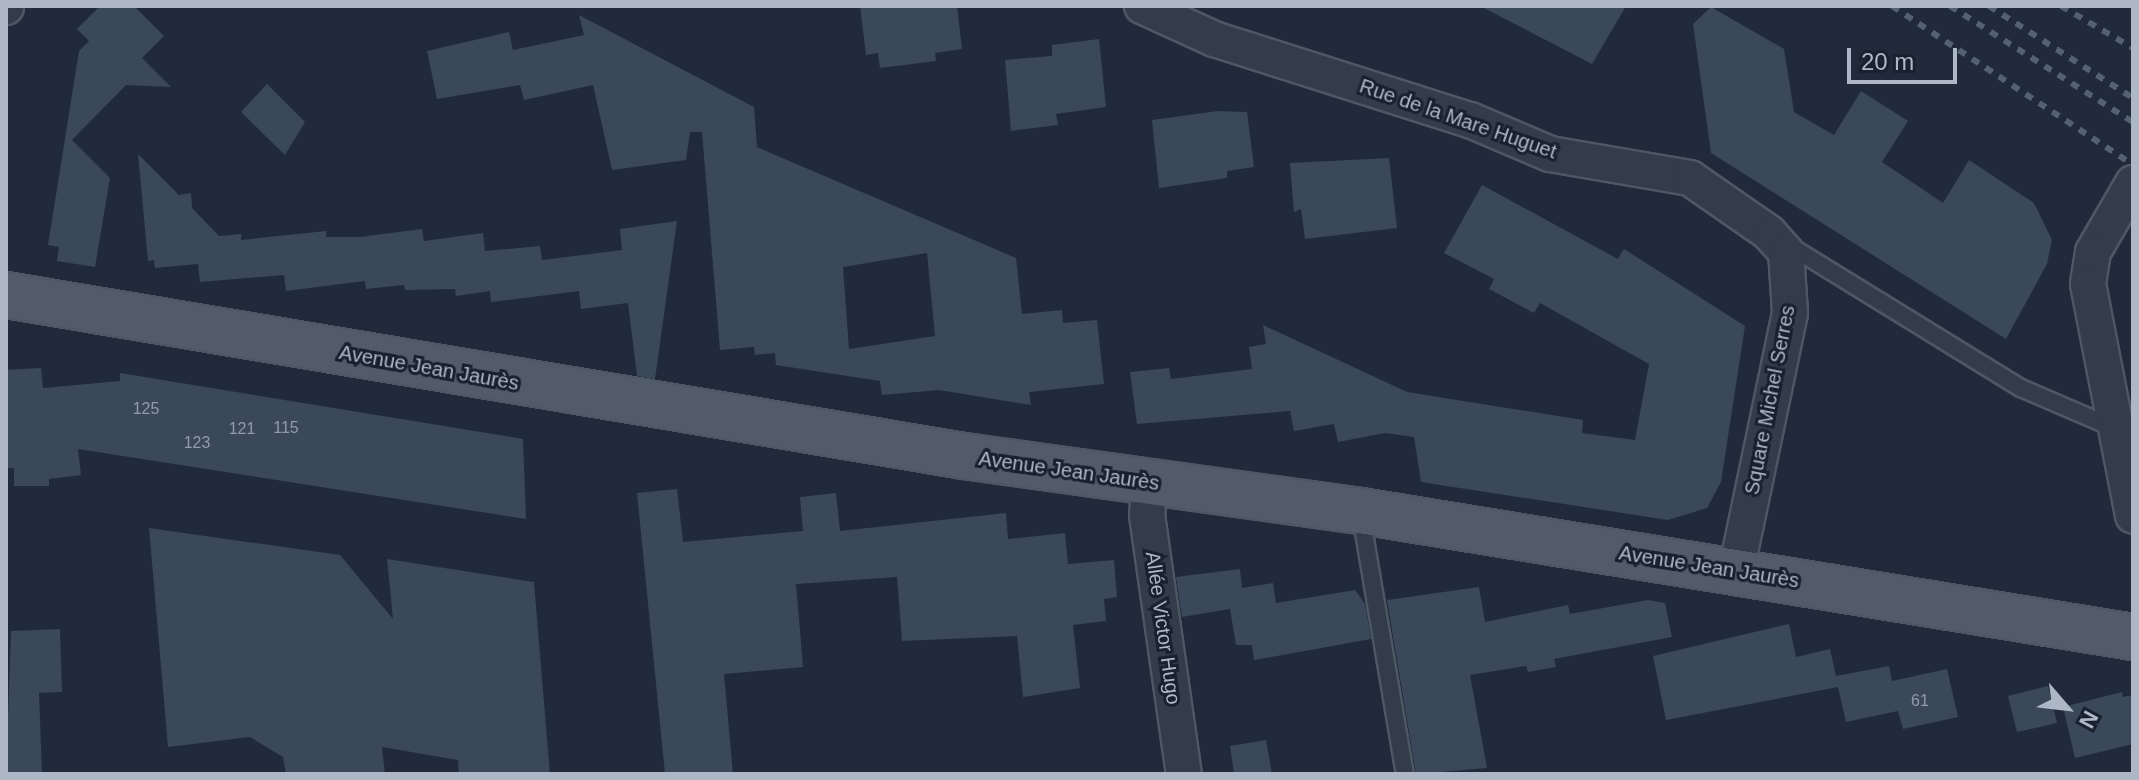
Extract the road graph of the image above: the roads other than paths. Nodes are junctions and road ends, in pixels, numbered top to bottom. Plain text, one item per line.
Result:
1 (1142, 6) edge
2 (2133, 183) edge
3 (1769, 233) junction
4 (6, 295) edge
5 (2114, 428) junction
6 (1149, 482) junction
7 (1361, 511) junction
8 (2133, 516) edge
9 (1736, 571) junction
10 (2133, 637) edge
11 (1184, 774) edge
12 (1405, 774) edge

1 - 3 street, Rue de la Mare Huguet
2 - 5 street
3 - 5 lane
3 - 9 street, Square Michel Serres
4 - 6 main road, Avenue Jean Jaurès
5 - 8 street
6 - 7 main road, Avenue Jean Jaurès
6 - 11 street, Allée Victor Hugo
7 - 9 main road, Avenue Jean Jaurès
7 - 12 lane
9 - 10 main road, Avenue Jean Jaurès

